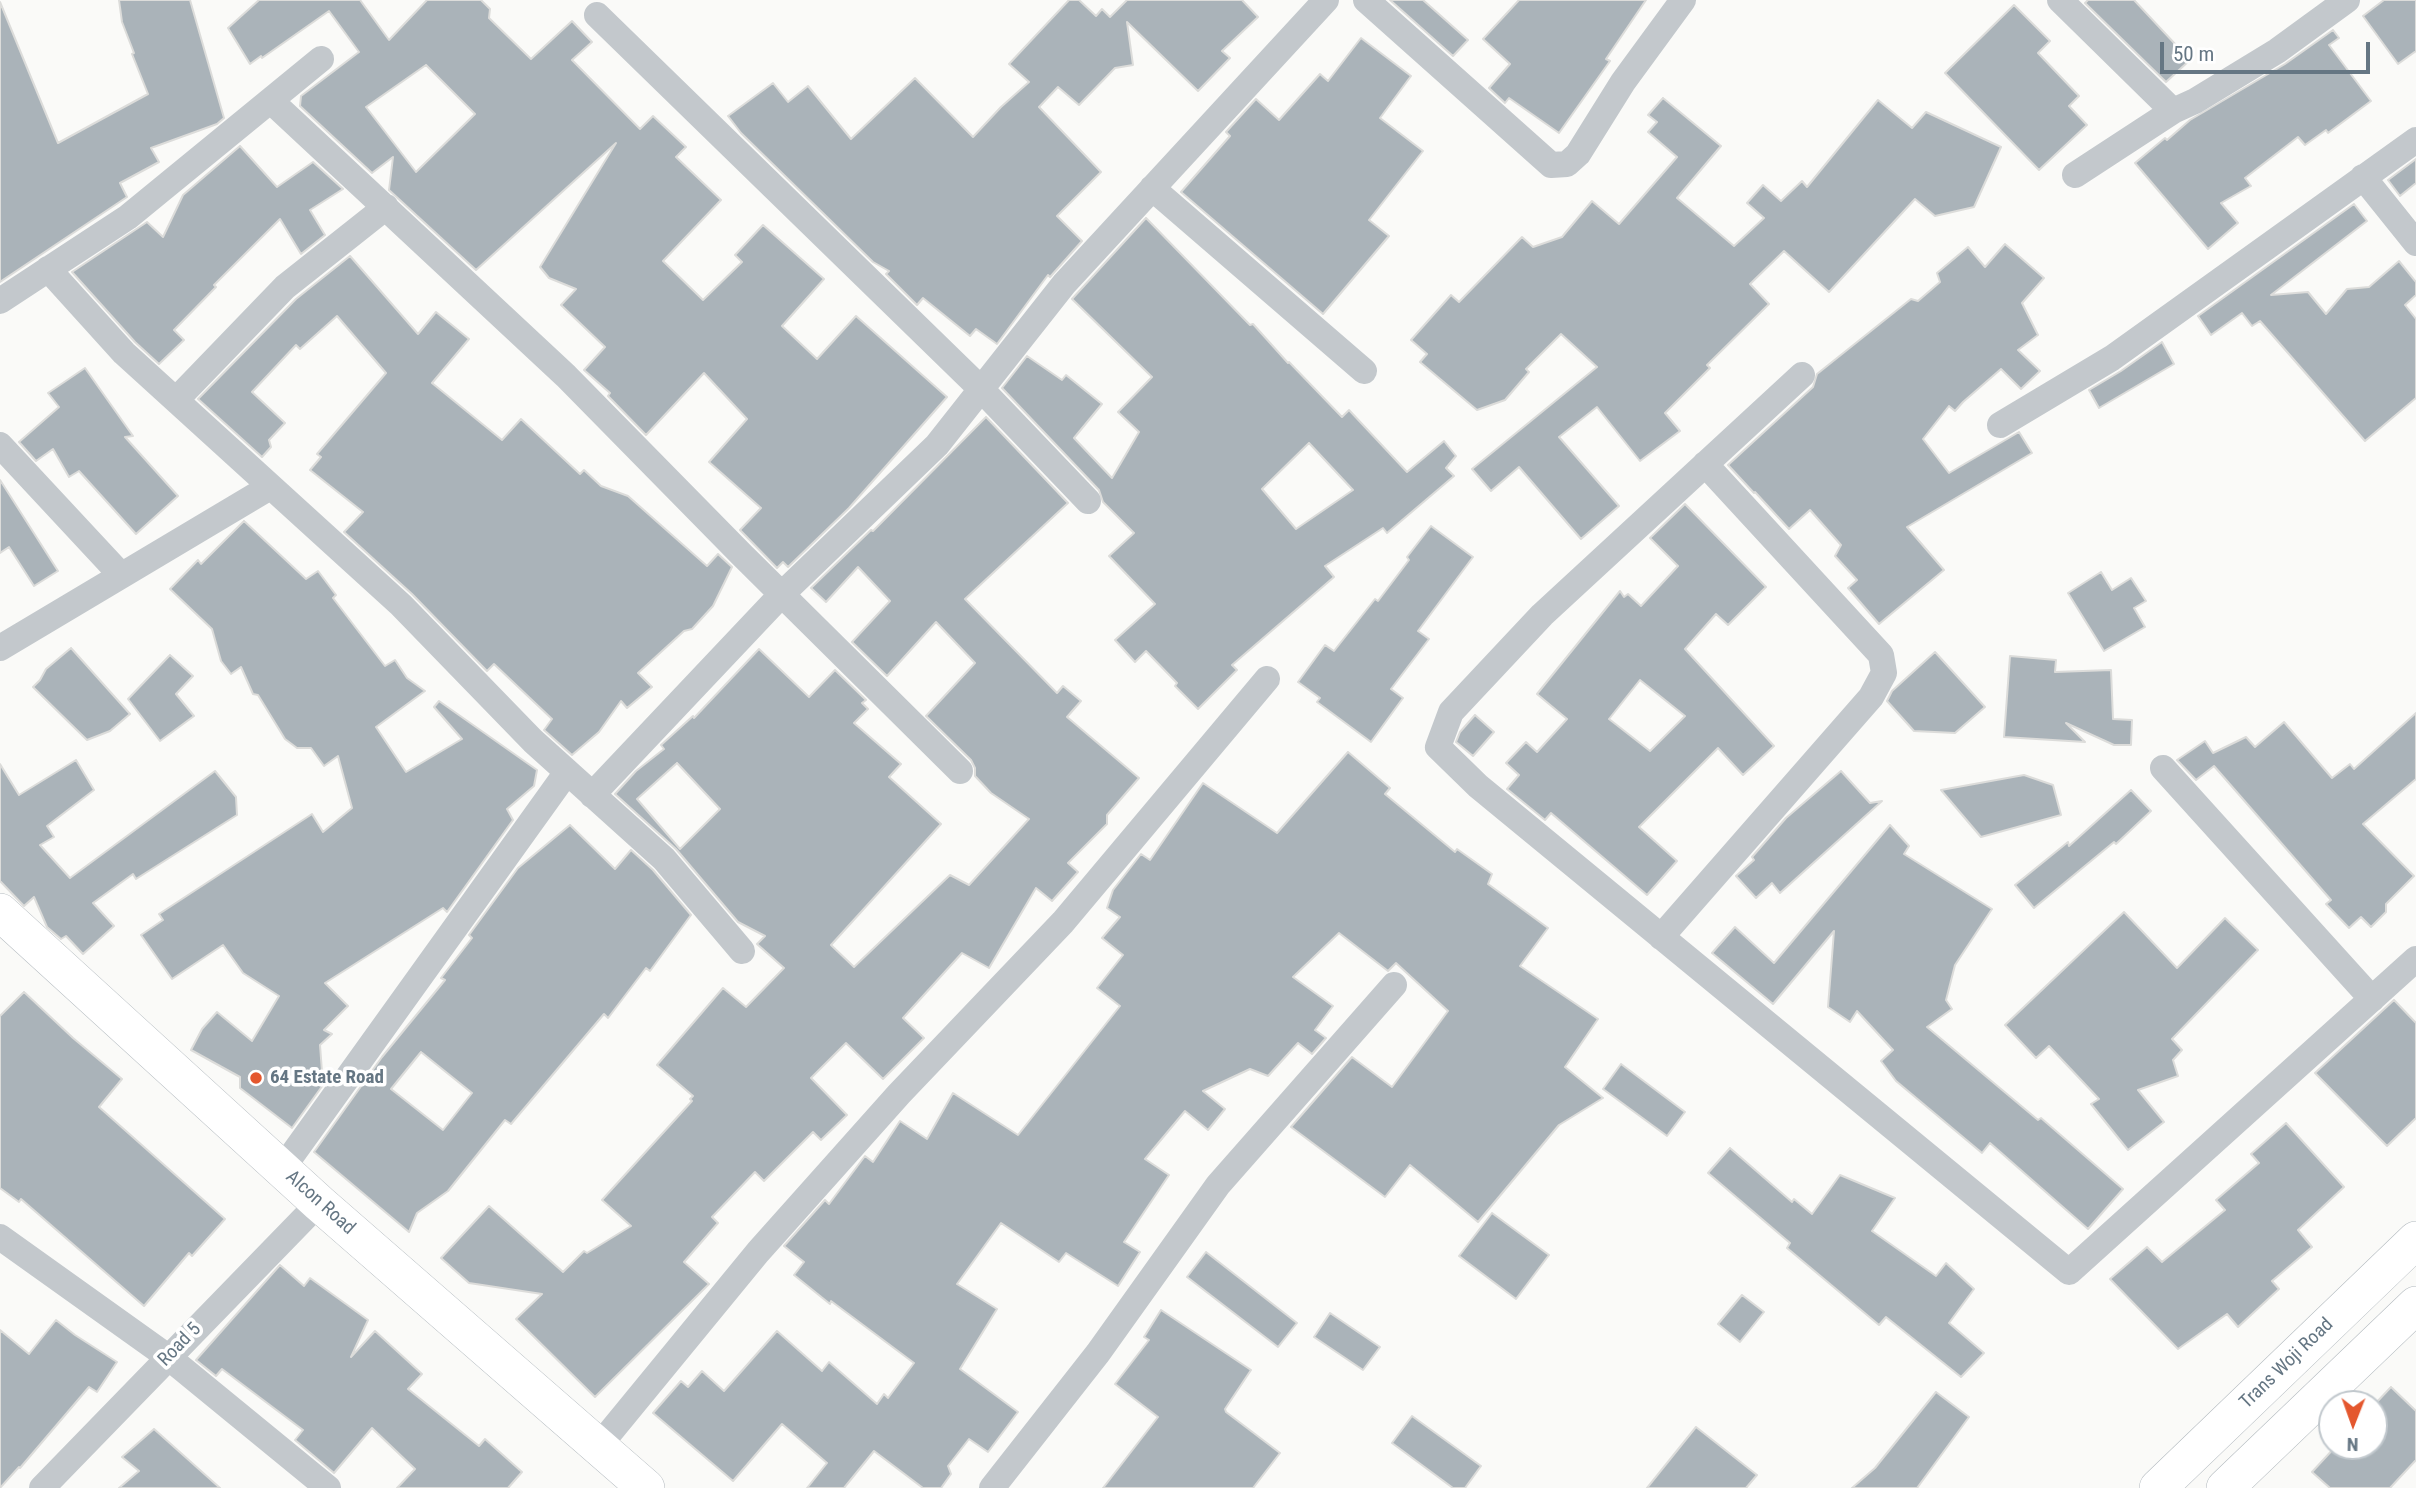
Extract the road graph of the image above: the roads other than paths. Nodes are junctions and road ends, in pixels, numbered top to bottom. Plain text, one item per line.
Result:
1 (1326, 0) edge
2 (1366, 0) edge
3 (1683, 0) edge
4 (2060, 0) edge
5 (2347, 0) edge
6 (597, 15) dead end
7 (321, 59) dead end
8 (271, 101) junction
9 (2173, 111) junction
10 (2416, 140) edge
11 (2075, 175) dead end
12 (2362, 177) junction
13 (1152, 188) junction
14 (386, 207) junction
15 (2416, 243) edge
16 (48, 269) junction
17 (0, 301) edge
18 (1364, 371) dead end
19 (1802, 375) dead end
20 (982, 389) junction
21 (176, 400) junction
22 (2000, 425) dead end
23 (0, 445) edge
24 (1705, 464) junction
25 (270, 487) junction
26 (1088, 501) dead end
27 (121, 575) junction
28 (782, 594) junction
29 (0, 648) edge
30 (1267, 680) dead end
31 (2163, 768) dead end
32 (960, 771) dead end
33 (567, 772) junction
34 (592, 794) junction
35 (0, 912) edge
36 (1661, 937) junction
37 (742, 951) dead end
38 (2416, 959) edge
39 (1394, 985) dead end
40 (2372, 999) junction
41 (282, 1169) junction
42 (320, 1203) junction
43 (0, 1237) edge
44 (2416, 1240) edge
45 (2416, 1305) edge
46 (168, 1357) junction
47 (598, 1447) junction
48 (2230, 1486) edge
49 (42, 1488) edge
50 (328, 1488) edge
51 (646, 1488) edge
52 (992, 1488) edge
53 (2158, 1488) edge

1 - 13 street
2 - 3 street
4 - 9 street
5 - 9 street
6 - 20 street
7 - 8 street
8 - 14 street
8 - 16 street
9 - 11 street
10 - 12 street
12 - 15 street
12 - 22 street
13 - 18 street
13 - 20 street
14 - 21 street
14 - 28 street
16 - 17 street
16 - 21 street
19 - 24 street
20 - 26 street
20 - 28 street
21 - 25 street
23 - 27 street
24 - 36 street
24 - 36 street
25 - 27 street
25 - 33 street
27 - 29 street
28 - 32 street
28 - 34 street
30 - 47 street
31 - 40 street
33 - 34 street
33 - 41 street
34 - 37 street
35 - 41 main road, Alcon Road
36 - 40 street
38 - 40 street
39 - 52 street
41 - 42 main road, Alcon Road
42 - 46 street, Road 5
42 - 47 main road, Alcon Road
43 - 46 street
44 - 53 main road, Trans Woji Road
45 - 48 main road
46 - 49 street, Road 5
46 - 50 street
47 - 51 main road, Alcon Road

